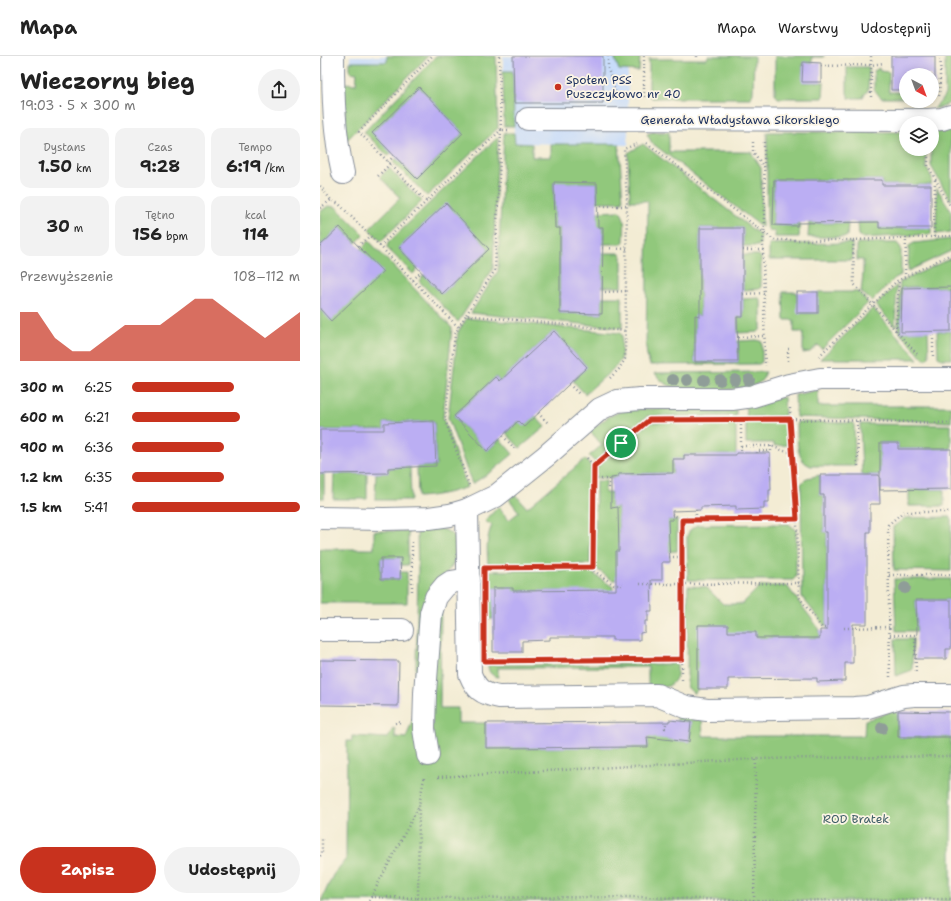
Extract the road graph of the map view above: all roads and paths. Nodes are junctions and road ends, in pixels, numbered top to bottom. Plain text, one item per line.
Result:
1 (333, 56) edge
2 (432, 56) edge
3 (499, 56) edge
4 (608, 56) edge
5 (644, 56) edge
6 (871, 56) edge
7 (941, 56) edge
8 (884, 63) dead end
9 (871, 65) junction
10 (821, 66) dead end
11 (871, 104) dead end
12 (928, 116) edge
13 (951, 116) edge
14 (528, 119) dead end
15 (939, 119) edge
16 (753, 120) junction
17 (899, 120) edge
18 (635, 125) junction
19 (501, 130) junction
20 (764, 140) dead end
21 (394, 156) dead end
22 (928, 156) edge
23 (389, 163) junction
24 (764, 168) junction
25 (343, 173) dead end
26 (378, 176) dead end
27 (935, 179) junction
28 (320, 186) edge
29 (331, 200) junction
30 (426, 201) junction
31 (597, 206) dead end
32 (627, 206) junction
33 (951, 207) edge
34 (320, 208) edge
35 (763, 233) junction
36 (370, 236) junction
37 (951, 236) edge
38 (934, 237) junction
39 (906, 238) junction
40 (853, 240) junction
41 (358, 246) dead end
42 (380, 246) junction
43 (602, 248) dead end
44 (626, 249) junction
45 (743, 250) dead end
46 (764, 250) junction
47 (951, 254) edge
48 (422, 272) dead end
49 (905, 276) junction
50 (412, 280) junction
51 (899, 280) junction
52 (626, 291) junction
53 (605, 292) dead end
54 (764, 293) junction
55 (743, 294) dead end
56 (872, 304) junction
57 (466, 315) junction
58 (458, 327) junction
59 (626, 331) junction
60 (933, 331) dead end
61 (896, 332) junction
62 (765, 336) junction
63 (738, 337) dead end
64 (791, 349) dead end
65 (818, 356) dead end
66 (920, 358) dead end
67 (788, 362) dead end
68 (934, 363) dead end
69 (765, 366) dead end
70 (951, 379) edge
71 (605, 382) dead end
72 (569, 384) dead end
73 (788, 385) junction
74 (584, 400) dead end
75 (538, 413) dead end
76 (748, 419) dead end
77 (755, 419) dead end
78 (790, 419) junction
79 (649, 420) dead end
80 (857, 421) junction
81 (951, 423) edge
82 (552, 427) dead end
83 (503, 436) dead end
84 (741, 446) junction
85 (771, 446) junction
86 (793, 452) junction
87 (742, 453) dead end
88 (757, 453) dead end
89 (519, 454) dead end
90 (587, 458) dead end
91 (594, 466) junction
92 (858, 466) dead end
93 (593, 479) junction
94 (471, 489) dead end
95 (611, 489) dead end
96 (467, 510) junction
97 (696, 510) dead end
98 (951, 512) edge
99 (672, 514) dead end
100 (320, 518) edge
101 (412, 518) junction
102 (797, 519) junction
103 (682, 520) junction
104 (696, 520) junction
105 (669, 557) dead end
106 (682, 557) junction
107 (488, 567) dead end
108 (593, 567) junction
109 (889, 575) junction
110 (951, 575) edge
111 (469, 579) junction
112 (799, 583) junction
113 (639, 584) dead end
114 (682, 584) junction
115 (622, 585) dead end
116 (412, 589) dead end
117 (827, 628) dead end
118 (844, 628) dead end
119 (890, 628) junction
120 (320, 630) edge
121 (402, 630) dead end
122 (890, 635) junction
123 (488, 661) dead end
124 (917, 676) dead end
125 (890, 683) dead end
126 (951, 695) edge
127 (428, 755) joint
128 (951, 756) edge
129 (756, 759) junction
130 (424, 778) junction
131 (420, 805) junction
132 (322, 837) dead end
133 (320, 856) edge
134 (371, 897) junction
135 (418, 898) junction
136 (495, 899) edge
137 (626, 899) edge
138 (882, 900) edge
139 (951, 900) edge
140 (369, 901) edge
141 (754, 901) edge

1 - 25 street
2 - 23 path
3 - 19 path
4 - 18 path
5 - 18 path
6 - 9 path
7 - 12 path
8 - 9 path
9 - 10 path
9 - 11 path
13 - 15 street, Generała Władysława Sikorskiego
14 - 18 street, Generała Władysława Sikorskiego
16 - 17 street, Generała Władysława Sikorskiego
16 - 18 street, Generała Władysława Sikorskiego
16 - 24 path
18 - 32 path
18 - 35 path
19 - 30 path
19 - 57 path
20 - 24 path
21 - 23 path
22 - 27 path
23 - 26 path
23 - 30 path
24 - 35 path
27 - 33 path
27 - 38 path
28 - 29 path
29 - 34 path
29 - 36 path
30 - 42 path
31 - 32 path
32 - 44 path
35 - 40 path
35 - 46 path
36 - 41 path
36 - 42 path
37 - 38 path
38 - 39 path
39 - 40 path
39 - 49 path
40 - 56 path
42 - 50 path
43 - 44 path
44 - 52 path
45 - 46 path
46 - 54 path
47 - 49 path
48 - 50 path
49 - 51 path
50 - 58 path
51 - 56 path
51 - 61 path
52 - 53 path
52 - 59 path
54 - 55 path
54 - 62 path
56 - 61 path
56 - 65 path
57 - 58 path
57 - 59 path
58 - 94 path
59 - 71 path
60 - 68 path
61 - 66 path
62 - 63 path
62 - 69 path
64 - 67 path
70 - 73 street
72 - 74 path
73 - 78 path
73 - 96 street
75 - 82 path
76 - 84 path
77 - 78 path
78 - 80 path
78 - 86 path
79 - 91 path
80 - 81 path
80 - 92 path
83 - 89 path
84 - 85 path
84 - 87 path
85 - 86 path
85 - 88 path
86 - 102 path
90 - 91 path
91 - 93 path
93 - 95 path
93 - 108 path
96 - 101 street
96 - 111 street
97 - 104 path
98 - 109 path
99 - 103 path
100 - 101 street
101 - 116 path
102 - 104 path
102 - 112 path
103 - 104 path
103 - 106 path
105 - 106 path
106 - 114 path
107 - 108 path
108 - 115 path
109 - 110 path
109 - 119 path
111 - 126 street
111 - 127 street
112 - 114 path
112 - 117 path
113 - 114 path
114 - 123 path
118 - 119 path
119 - 122 path
120 - 121 street
122 - 124 path
122 - 125 path
127 - 130 path
128 - 129 path
129 - 130 path
129 - 141 path
130 - 131 path
131 - 134 path
131 - 135 path
132 - 133 path
134 - 135 path
134 - 140 path
135 - 136 path
136 - 137 path
137 - 141 path
138 - 139 path
138 - 141 path

